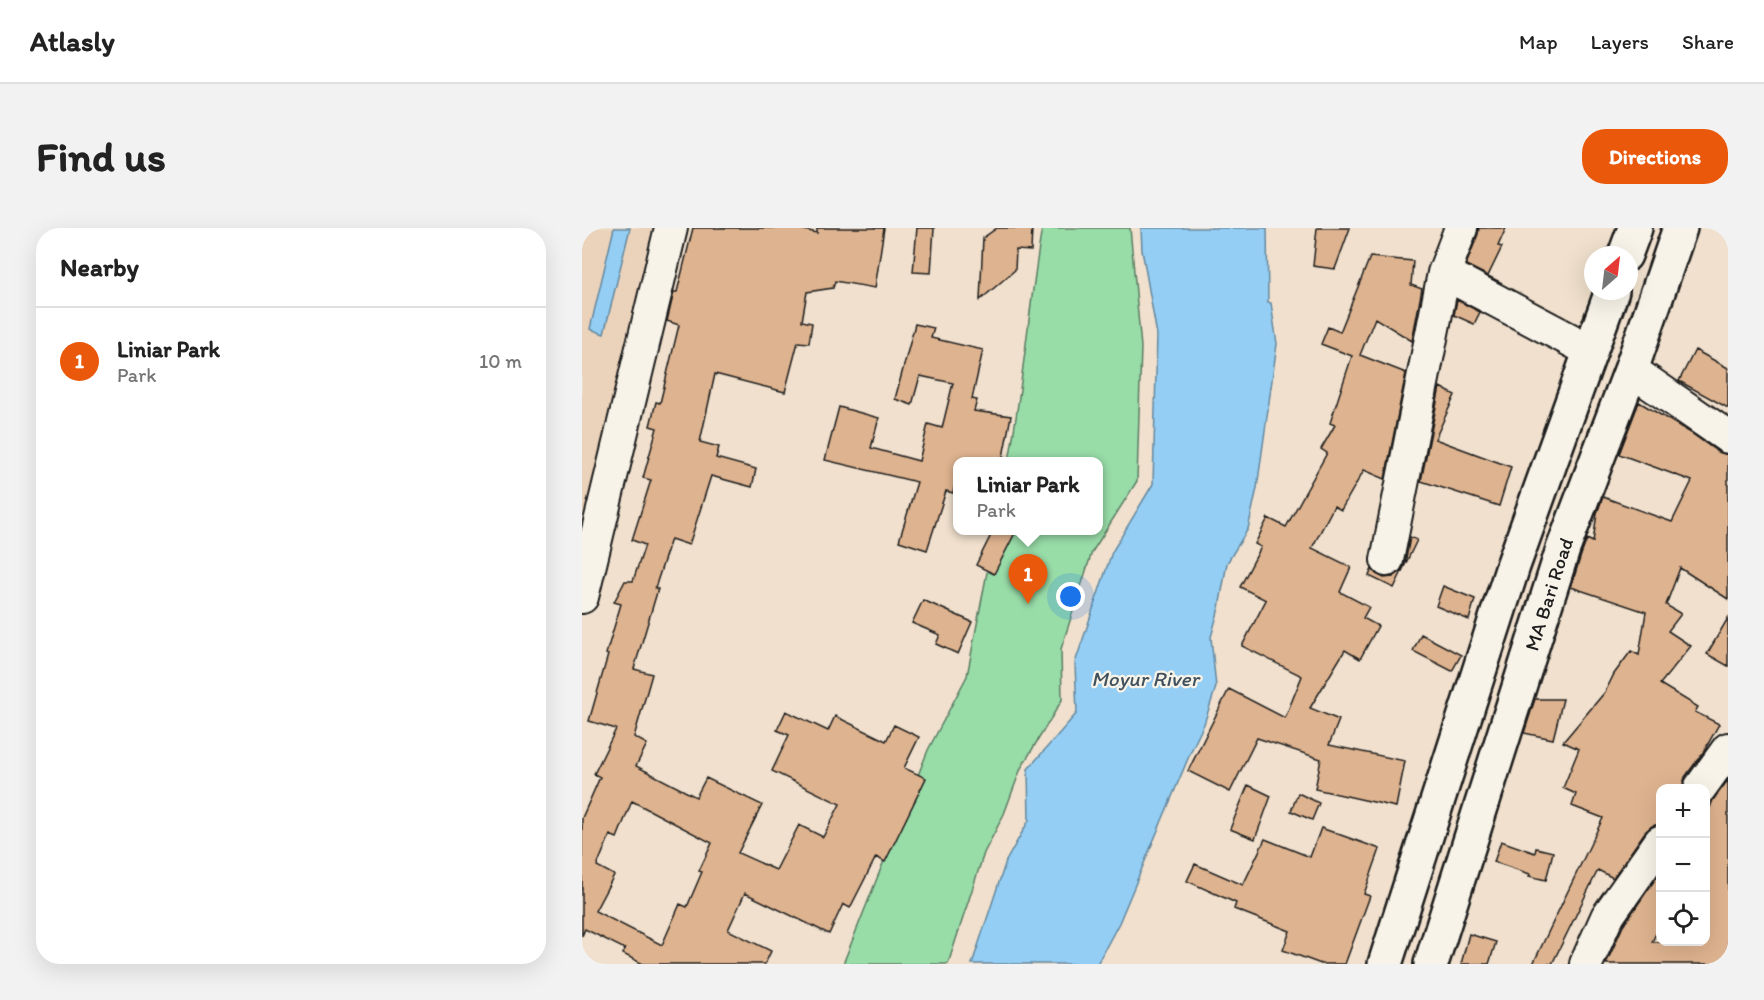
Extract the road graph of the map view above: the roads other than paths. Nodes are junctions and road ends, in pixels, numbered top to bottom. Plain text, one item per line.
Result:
1 (671, 228) edge
2 (1461, 228) edge
3 (1635, 228) edge
4 (1680, 228) edge
5 (1628, 246) edge
6 (1444, 273) junction
7 (1609, 300) edge
8 (1591, 351) junction
9 (1631, 370) junction
10 (1728, 437) edge
11 (1387, 560) dead end
12 (582, 597) edge
13 (1726, 757) edge
14 (1704, 784) edge
15 (1656, 848) edge
16 (1385, 964) edge
17 (1431, 964) edge
18 (1586, 964) edge

1 - 12 street
2 - 6 street
3 - 5 main road
4 - 9 main road, MA Bari Road
6 - 8 street
6 - 11 street
7 - 8 main road
8 - 16 main road
9 - 10 street
9 - 17 main road, MA Bari Road
13 - 14 street
15 - 18 street

